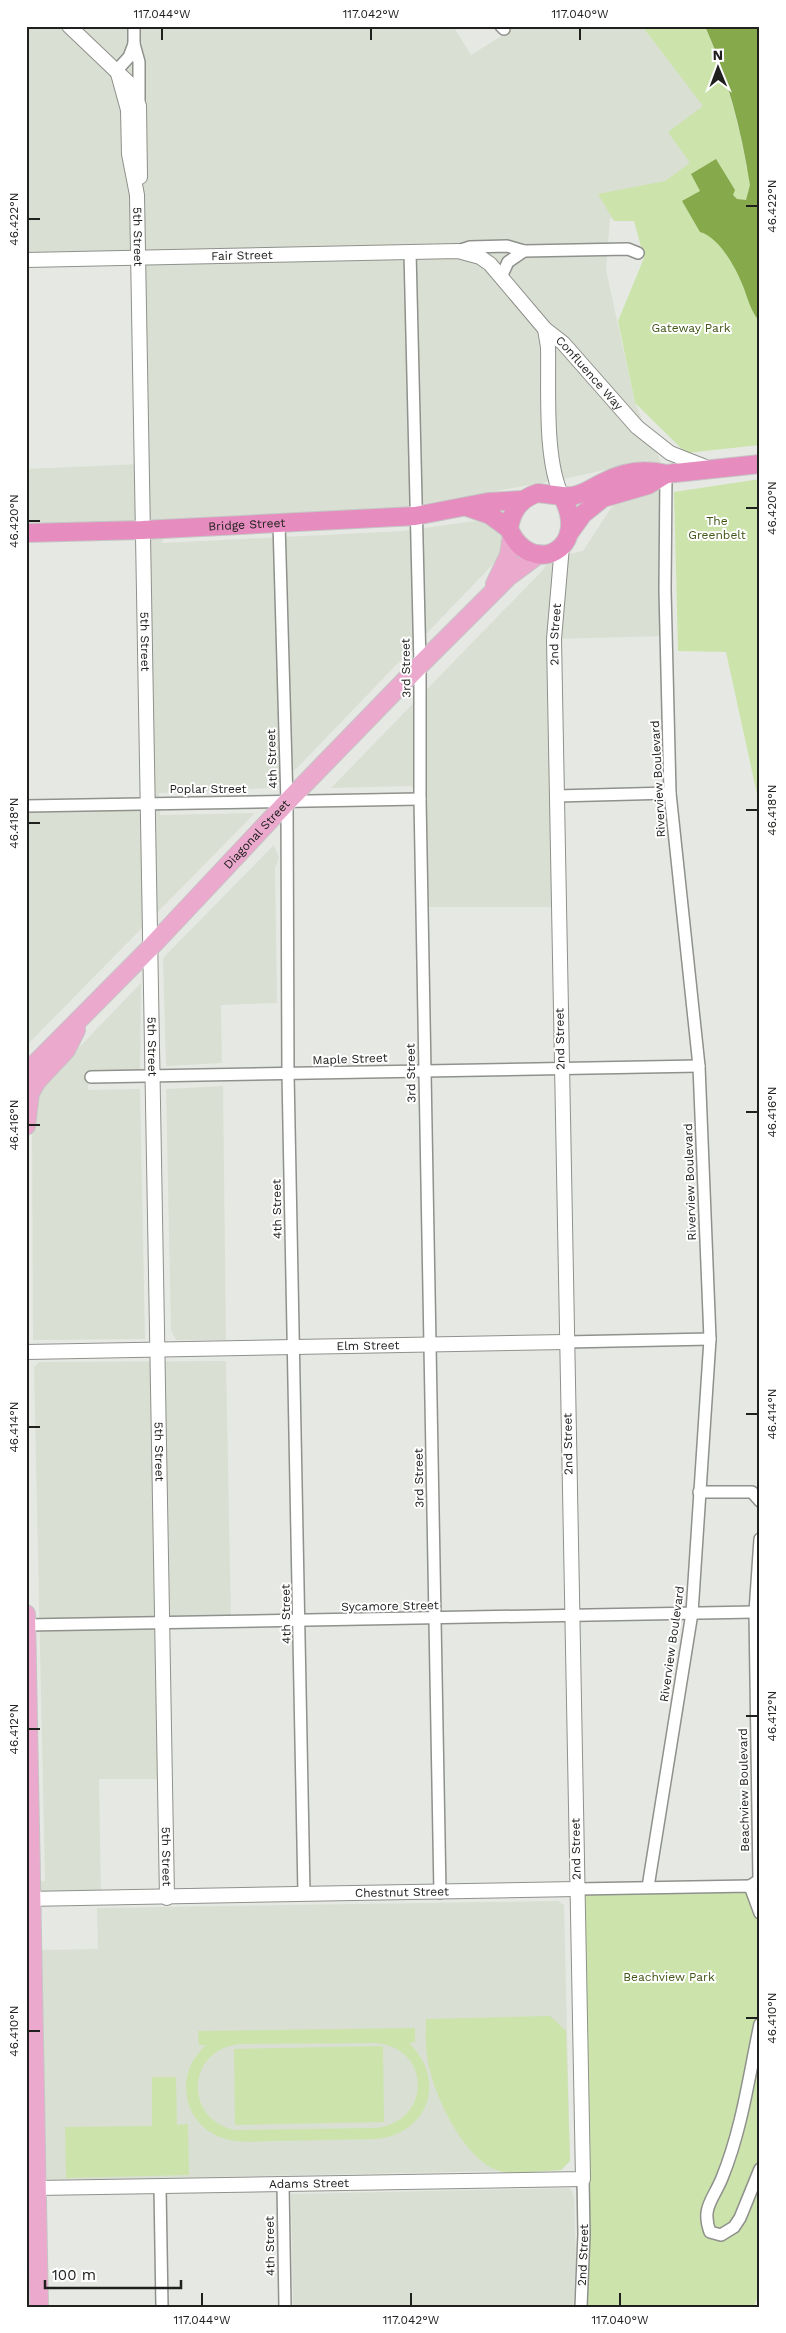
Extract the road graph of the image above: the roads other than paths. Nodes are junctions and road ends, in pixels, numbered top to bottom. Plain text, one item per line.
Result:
1 (69, 26) edge
2 (134, 26) edge
3 (134, 44) junction
4 (117, 70) junction
5 (139, 106) junction
6 (137, 195) junction
7 (458, 251) junction
8 (524, 251) junction
9 (410, 252) junction
10 (638, 253) dead end
11 (138, 256) junction
12 (480, 257) joint
13 (26, 260) edge
14 (501, 276) junction
15 (545, 329) junction
16 (551, 460) junction
17 (760, 464) edge
18 (711, 469) junction
19 (666, 474) junction
20 (562, 496) junction
21 (530, 497) junction
22 (467, 507) junction
23 (415, 516) junction
24 (279, 523) junction
25 (142, 530) junction
26 (511, 532) junction
27 (26, 533) edge
28 (566, 539) junction
29 (541, 554) junction
30 (559, 582) junction
31 (490, 596) junction
32 (420, 665) junction
33 (670, 793) junction
34 (557, 796) junction
35 (420, 799) junction
36 (287, 802) junction
37 (146, 803) junction
38 (26, 806) edge
39 (149, 949) junction
40 (86, 1013) junction
41 (699, 1066) junction
42 (561, 1068) junction
43 (425, 1070) junction
44 (26, 1073) edge
45 (288, 1074) junction
46 (153, 1076) junction
47 (91, 1077) dead end
48 (26, 1126) edge
49 (710, 1339) junction
50 (566, 1342) junction
51 (430, 1344) junction
52 (294, 1348) junction
53 (157, 1350) junction
54 (26, 1352) edge
55 (699, 1492) junction
56 (760, 1501) edge
57 (760, 1539) edge
58 (755, 1612) junction
59 (692, 1613) junction
60 (26, 1614) edge
61 (572, 1616) junction
62 (435, 1619) junction
63 (300, 1622) junction
64 (162, 1624) junction
65 (26, 1625) edge
66 (750, 1886) junction
67 (648, 1887) junction
68 (577, 1889) junction
69 (440, 1893) junction
70 (304, 1894) junction
71 (167, 1898) junction
72 (28, 1899) edge
73 (760, 1913) edge
74 (760, 2024) edge
75 (30, 2043) edge
76 (760, 2169) edge
77 (583, 2179) junction
78 (283, 2184) junction
79 (160, 2187) junction
80 (37, 2188) junction
81 (39, 2307) edge
82 (162, 2307) edge
83 (285, 2307) edge
84 (581, 2307) edge

1 - 4 street
2 - 3 street, 5th Street
3 - 4 street
3 - 5 street, 5th Street
4 - 5 street, 5th Street
4 - 6 street, 5th Street
5 - 6 street, 5th Street
6 - 11 street, 5th Street
7 - 8 street, Fair Street
7 - 9 street, Fair Street
7 - 12 street, Fair Street
8 - 10 street, Fair Street
8 - 14 street
9 - 11 street, Fair Street
9 - 23 street, 3rd Street
11 - 13 street, Fair Street
11 - 25 street, 5th Street
12 - 14 street, Confluence Way
14 - 15 street, Confluence Way
15 - 16 street
15 - 18 street, Confluence Way
16 - 20 street
16 - 21 street
17 - 18 highway
18 - 19 highway
19 - 20 highway
19 - 28 highway
19 - 33 street, Riverview Boulevard
20 - 21 highway
20 - 28 highway
21 - 22 highway, Bridge Street
21 - 26 highway
22 - 23 highway, Bridge Street
22 - 26 highway, Bridge Street
23 - 24 highway, Bridge Street
23 - 32 street, 3rd Street
24 - 25 highway, Bridge Street
24 - 36 street, 4th Street
25 - 27 highway, Bridge Street
25 - 37 street, 5th Street
26 - 29 highway
26 - 31 main road, Diagonal Street
28 - 29 highway
28 - 30 street, 2nd Street
29 - 30 street
29 - 31 main road, Diagonal Street
30 - 34 street, 2nd Street
31 - 32 main road, Diagonal Street
32 - 35 street, 3rd Street
32 - 36 main road, Diagonal Street
33 - 34 street
33 - 41 street, Riverview Boulevard
34 - 42 street, 2nd Street
35 - 36 street, Poplar Street
35 - 43 street, 3rd Street
36 - 37 street, Poplar Street
36 - 39 main road, Diagonal Street
36 - 45 street, 4th Street
37 - 38 street, Poplar Street
37 - 39 street, 5th Street
39 - 40 main road, Diagonal Street
39 - 46 street, 5th Street
40 - 44 main road, Diagonal Street
40 - 48 main road
41 - 42 street, Maple Street
41 - 49 street, Riverview Boulevard
42 - 43 street, Maple Street
42 - 50 street, 2nd Street
43 - 45 street, Maple Street
43 - 51 street, 3rd Street
45 - 46 street, Maple Street
45 - 52 street, 4th Street
46 - 47 street, Maple Street
46 - 53 street, 5th Street
49 - 50 street, Elm Street
49 - 55 street, Riverview Boulevard
50 - 51 street, Elm Street
50 - 61 street, 2nd Street
51 - 52 street, Elm Street
51 - 62 street, 3rd Street
52 - 53 street, Elm Street
52 - 63 street, 4th Street
53 - 54 street, Elm Street
53 - 64 street, 5th Street
55 - 56 street
55 - 59 street, Riverview Boulevard
57 - 58 street, Beachview Boulevard
58 - 59 street, Sycamore Street
58 - 66 street, Beachview Boulevard
59 - 61 street, Sycamore Street
59 - 67 street, Riverview Boulevard
60 - 65 main road
61 - 62 street, Sycamore Street
61 - 68 street, 2nd Street
62 - 63 street, Sycamore Street
62 - 69 street, 3rd Street
63 - 64 street, Sycamore Street
63 - 70 street, 4th Street
64 - 65 street, Sycamore Street
64 - 71 street, 5th Street
65 - 72 main road
66 - 67 street, Chestnut Street
66 - 73 street
67 - 68 street, Chestnut Street
68 - 69 street, Chestnut Street
68 - 77 street, 2nd Street
69 - 70 street, Chestnut Street
70 - 71 street, Chestnut Street
71 - 72 street, Chestnut Street
72 - 75 main road
74 - 76 street
75 - 80 main road
77 - 78 street, Adams Street
77 - 84 street, 2nd Street
78 - 79 street, Adams Street
78 - 83 street, 4th Street
79 - 80 street, Adams Street
79 - 82 street
80 - 81 main road

